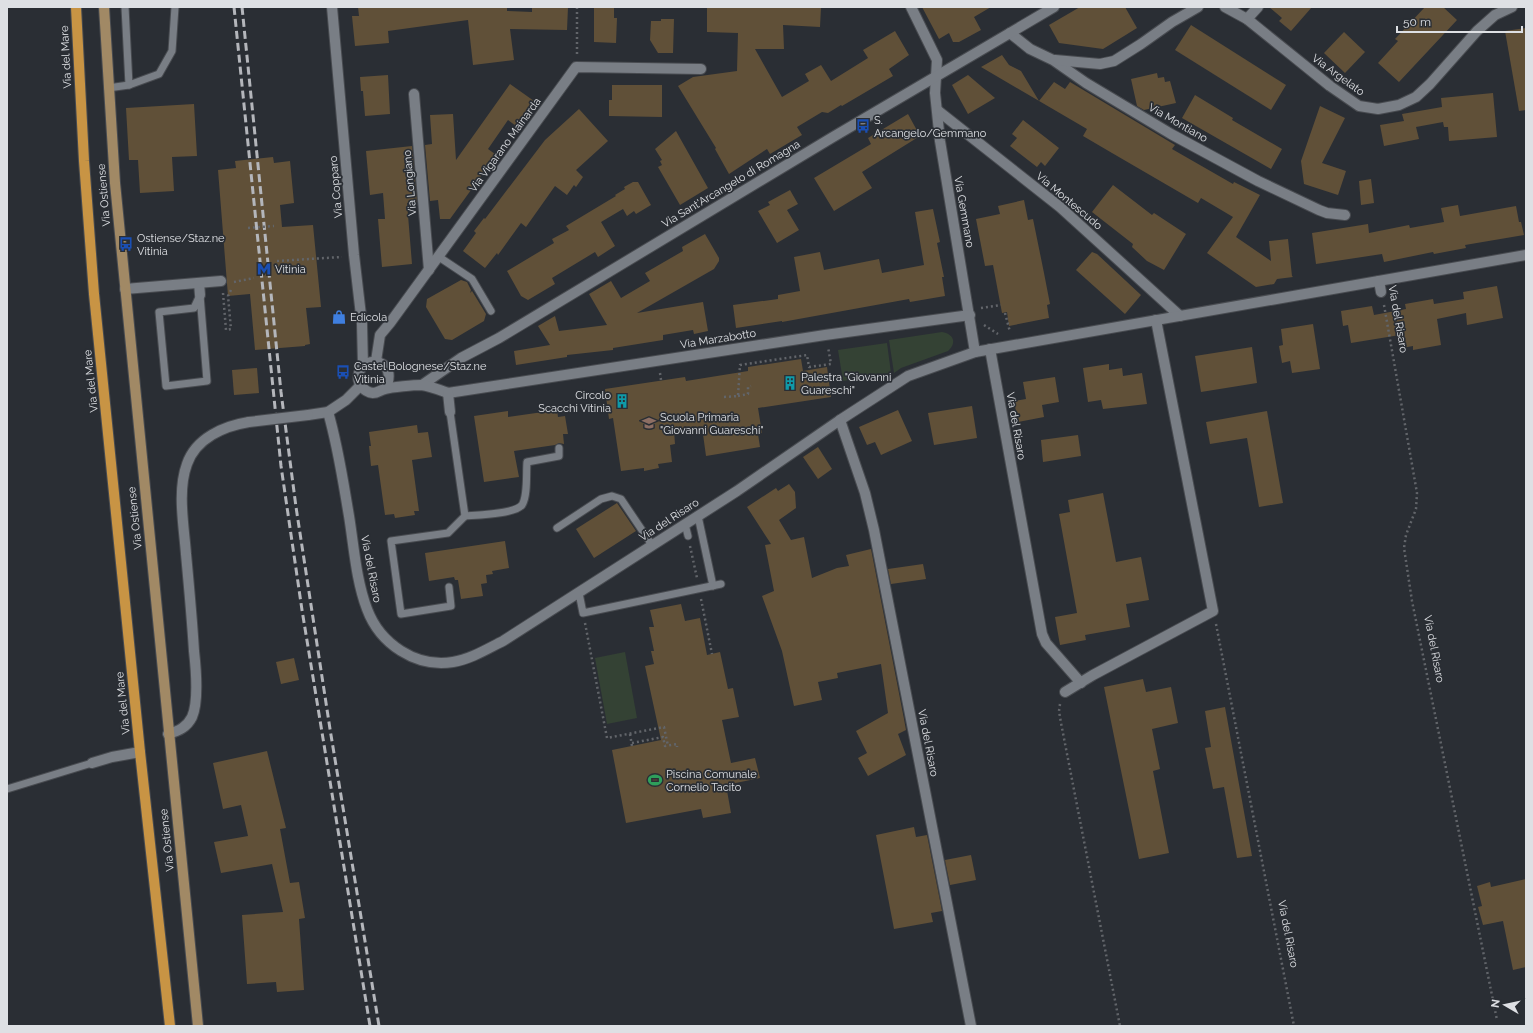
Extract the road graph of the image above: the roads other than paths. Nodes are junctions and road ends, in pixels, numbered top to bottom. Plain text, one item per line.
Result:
1 (76, 7) edge
2 (104, 7) edge
3 (125, 7) edge
4 (175, 7) edge
5 (332, 7) edge
6 (911, 7) edge
7 (1054, 7) edge
8 (1198, 7) edge
9 (1225, 7) edge
10 (1258, 7) edge
11 (1512, 7) edge
12 (1247, 19) junction
13 (1010, 33) junction
14 (1053, 60) junction
15 (700, 69) dead end
16 (936, 76) junction
17 (129, 85) junction
18 (108, 88) junction
19 (414, 94) dead end
20 (937, 110) junction
21 (1345, 215) dead end
22 (1526, 255) edge
23 (439, 257) junction
24 (429, 270) junction
25 (222, 281) road end
26 (1379, 281) junction
27 (199, 283) junction
28 (125, 289) junction
29 (1381, 292) road end
30 (200, 295) junction
31 (490, 311) dead end
32 (970, 315) junction
33 (1180, 316) junction
34 (1156, 320) junction
35 (363, 333) junction
36 (380, 335) junction
37 (990, 349) junction
38 (975, 352) junction
39 (376, 361) junction
40 (363, 366) junction
41 (361, 385) junction
42 (422, 385) junction
43 (385, 389) junction
44 (448, 393) junction
45 (328, 412) junction
46 (450, 412) joint
47 (840, 420) junction
48 (559, 448) dead end
49 (465, 516) junction
50 (698, 516) junction
51 (685, 524) junction
52 (557, 528) dead end
53 (688, 536) road end
54 (652, 546) junction
55 (721, 584) dead end
56 (713, 586) junction
57 (448, 587) dead end
58 (579, 593) junction
59 (1081, 683) junction
60 (1065, 692) road end
61 (168, 734) junction
62 (140, 752) junction
63 (92, 763) joint
64 (7, 789) edge
65 (170, 1026) edge
66 (198, 1026) edge
67 (971, 1026) edge

1 - 62 main road, Via del Mare
2 - 18 main road, Via Ostiense
3 - 17 lane
4 - 17 lane
5 - 35 street, Via Copparo
6 - 16 street, Via Gemmano
7 - 13 street, Via Sant'Arcangelo di Romagna
8 - 14 street
9 - 12 street, Via Argelato
10 - 12 street
11 - 12 street, Via Argelato
13 - 14 street, Via Montiano
13 - 16 street, Via Sant'Arcangelo di Romagna
14 - 21 street, Via Montiano
15 - 23 street, Via Vigarano Mainarda
16 - 20 street, Via Gemmano
16 - 42 street, Via Sant'Arcangelo di Romagna
17 - 18 lane
18 - 28 main road, Via Ostiense
19 - 24 street, Via Longiano
20 - 32 street, Via Gemmano
20 - 33 street, Via Montescudo
22 - 26 street, Via del Risaro
23 - 24 street, Via Vigarano Mainarda
23 - 31 lane
24 - 36 street, Via Vigarano Mainarda
25 - 27 street
26 - 29 street, Via del Risaro
26 - 33 street, Via del Risaro
27 - 28 street
27 - 30 street
28 - 61 main road, Via Ostiense
30 - 30 lane
32 - 38 street, Via Gemmano
32 - 44 street, Via Marzabotto
33 - 34 street, Via del Risaro
34 - 37 street, Via del Risaro
34 - 59 street
35 - 36 street
35 - 40 street, Via Copparo
36 - 39 street, Via Vigarano Mainarda
37 - 38 street, Via del Risaro
37 - 59 street, Via del Risaro
38 - 47 street, Via del Risaro
39 - 40 street
39 - 43 street
40 - 41 street
41 - 43 street
41 - 45 street
42 - 43 street
42 - 44 street
44 - 46 street
45 - 58 street, Via del Risaro
45 - 61 street, bridge
46 - 49 lane
47 - 50 street, Via del Risaro
47 - 67 street, Via del Risaro
48 - 49 lane
49 - 57 lane
50 - 51 street, Via del Risaro
50 - 56 lane
51 - 53 lane
51 - 54 street, Via del Risaro
52 - 54 lane
54 - 58 street, Via del Risaro
55 - 56 lane
56 - 58 lane
59 - 60 street
61 - 66 main road, Via Ostiense
62 - 63 street
62 - 65 main road, Via del Mare
63 - 64 lane

